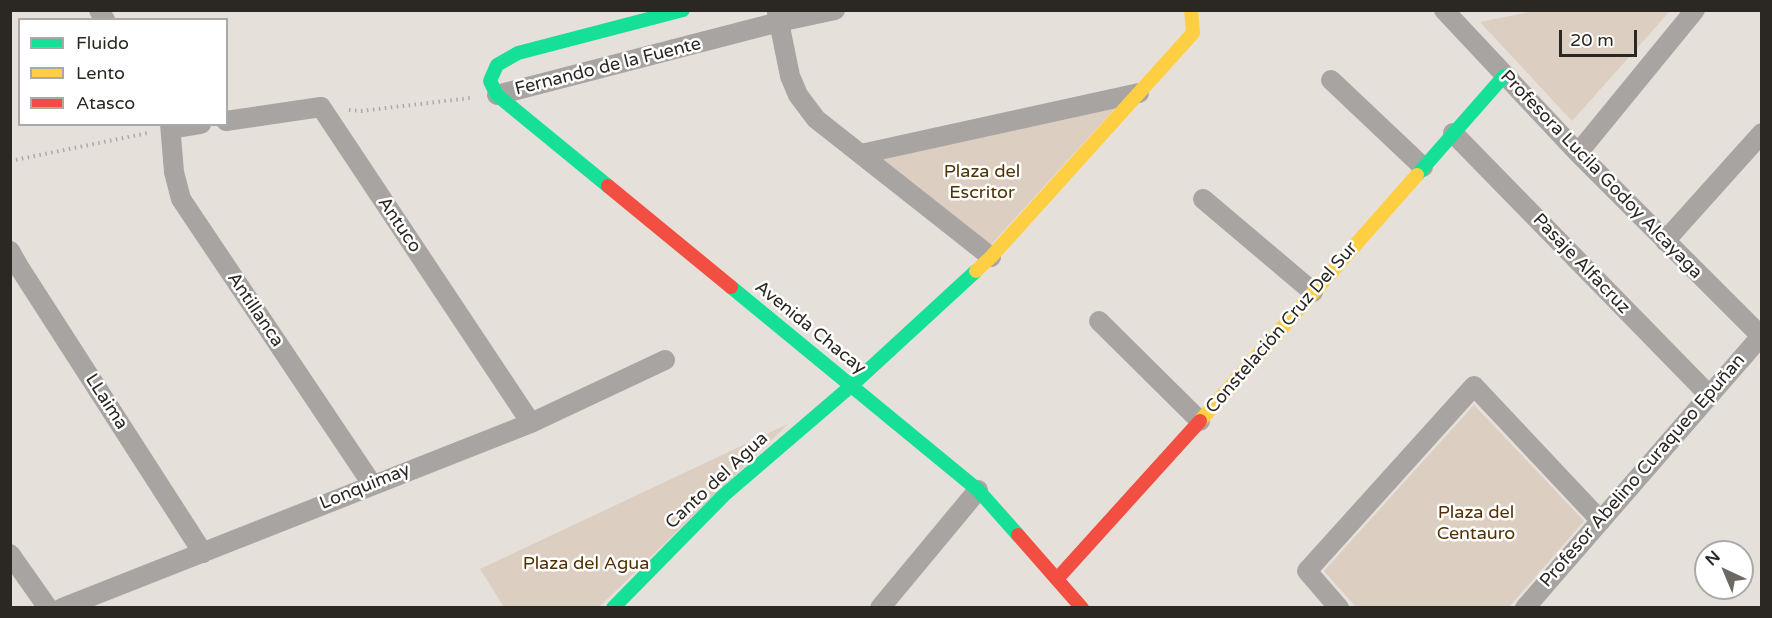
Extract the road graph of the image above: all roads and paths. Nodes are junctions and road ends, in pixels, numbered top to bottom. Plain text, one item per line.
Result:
1 (683, 10) edge
2 (836, 10) edge
3 (1191, 10) edge
4 (1444, 10) edge
5 (1695, 10) edge
6 (778, 16) edge
7 (1504, 76) junction
8 (1331, 80) dead end
9 (1139, 93) junction
10 (497, 95) junction
11 (321, 107) junction
12 (228, 121) edge
13 (170, 127) edge
14 (1761, 133) edge
15 (1453, 134) junction
16 (1578, 153) junction
17 (861, 154) junction
18 (10, 161) edge
19 (1423, 167) junction
20 (1203, 199) dead end
21 (1665, 241) junction
22 (10, 251) edge
23 (991, 257) junction
24 (1313, 292) junction
25 (1099, 321) dead end
26 (1761, 336) edge
27 (665, 360) dead end
28 (851, 386) junction
29 (1709, 396) junction
30 (1200, 421) junction
31 (531, 423) junction
32 (372, 484) junction
33 (978, 490) junction
34 (1601, 521) junction
35 (202, 553) junction
36 (10, 554) edge
37 (1057, 579) junction
38 (48, 608) edge
39 (62, 608) edge
40 (613, 608) edge
41 (880, 608) edge
42 (1082, 608) edge
43 (1339, 608) edge
44 (1525, 608) edge

1 - 10 street, Fernando de la Fuente
2 - 6 street, Fernando de la Fuente
3 - 9 street, Canto del Agua
4 - 7 street, Profesora Lucila Godoy Alcayaga
5 - 16 street
6 - 10 street, Fernando de la Fuente
6 - 17 street
7 - 15 street, Constelación Cruz Del Sur
7 - 16 street, Profesora Lucila Godoy Alcayaga
8 - 19 street
9 - 17 street
9 - 23 street, Canto del Agua
10 - 11 path
10 - 28 street, Avenida Chacay
11 - 12 street
11 - 31 street, Antuco
13 - 18 path
13 - 32 street, Antillanca
14 - 21 street
15 - 19 street, Constelación Cruz Del Sur
15 - 29 street, Pasaje Alfacruz
16 - 21 street, Profesora Lucila Godoy Alcayaga
17 - 23 street
19 - 24 street, Constelación Cruz Del Sur
20 - 24 street
21 - 26 street, Profesora Lucila Godoy Alcayaga
22 - 35 street, LLaima
23 - 28 street, Canto del Agua
24 - 30 street, Constelación Cruz Del Sur
25 - 30 street
26 - 29 street, Profesor Abelino Curaqueo Epuñan
27 - 31 street, Lonquimay
28 - 33 street, Avenida Chacay
28 - 40 street, Canto del Agua
29 - 34 street, Profesor Abelino Curaqueo Epuñan
30 - 37 street, Constelación Cruz Del Sur
31 - 32 street, Lonquimay
32 - 35 street, Lonquimay
33 - 37 street, Avenida Chacay
33 - 41 street
34 - 43 street
34 - 44 street, Profesor Abelino Curaqueo Epuñan
35 - 39 street, Lonquimay
36 - 38 street
37 - 42 street, Avenida Chacay

